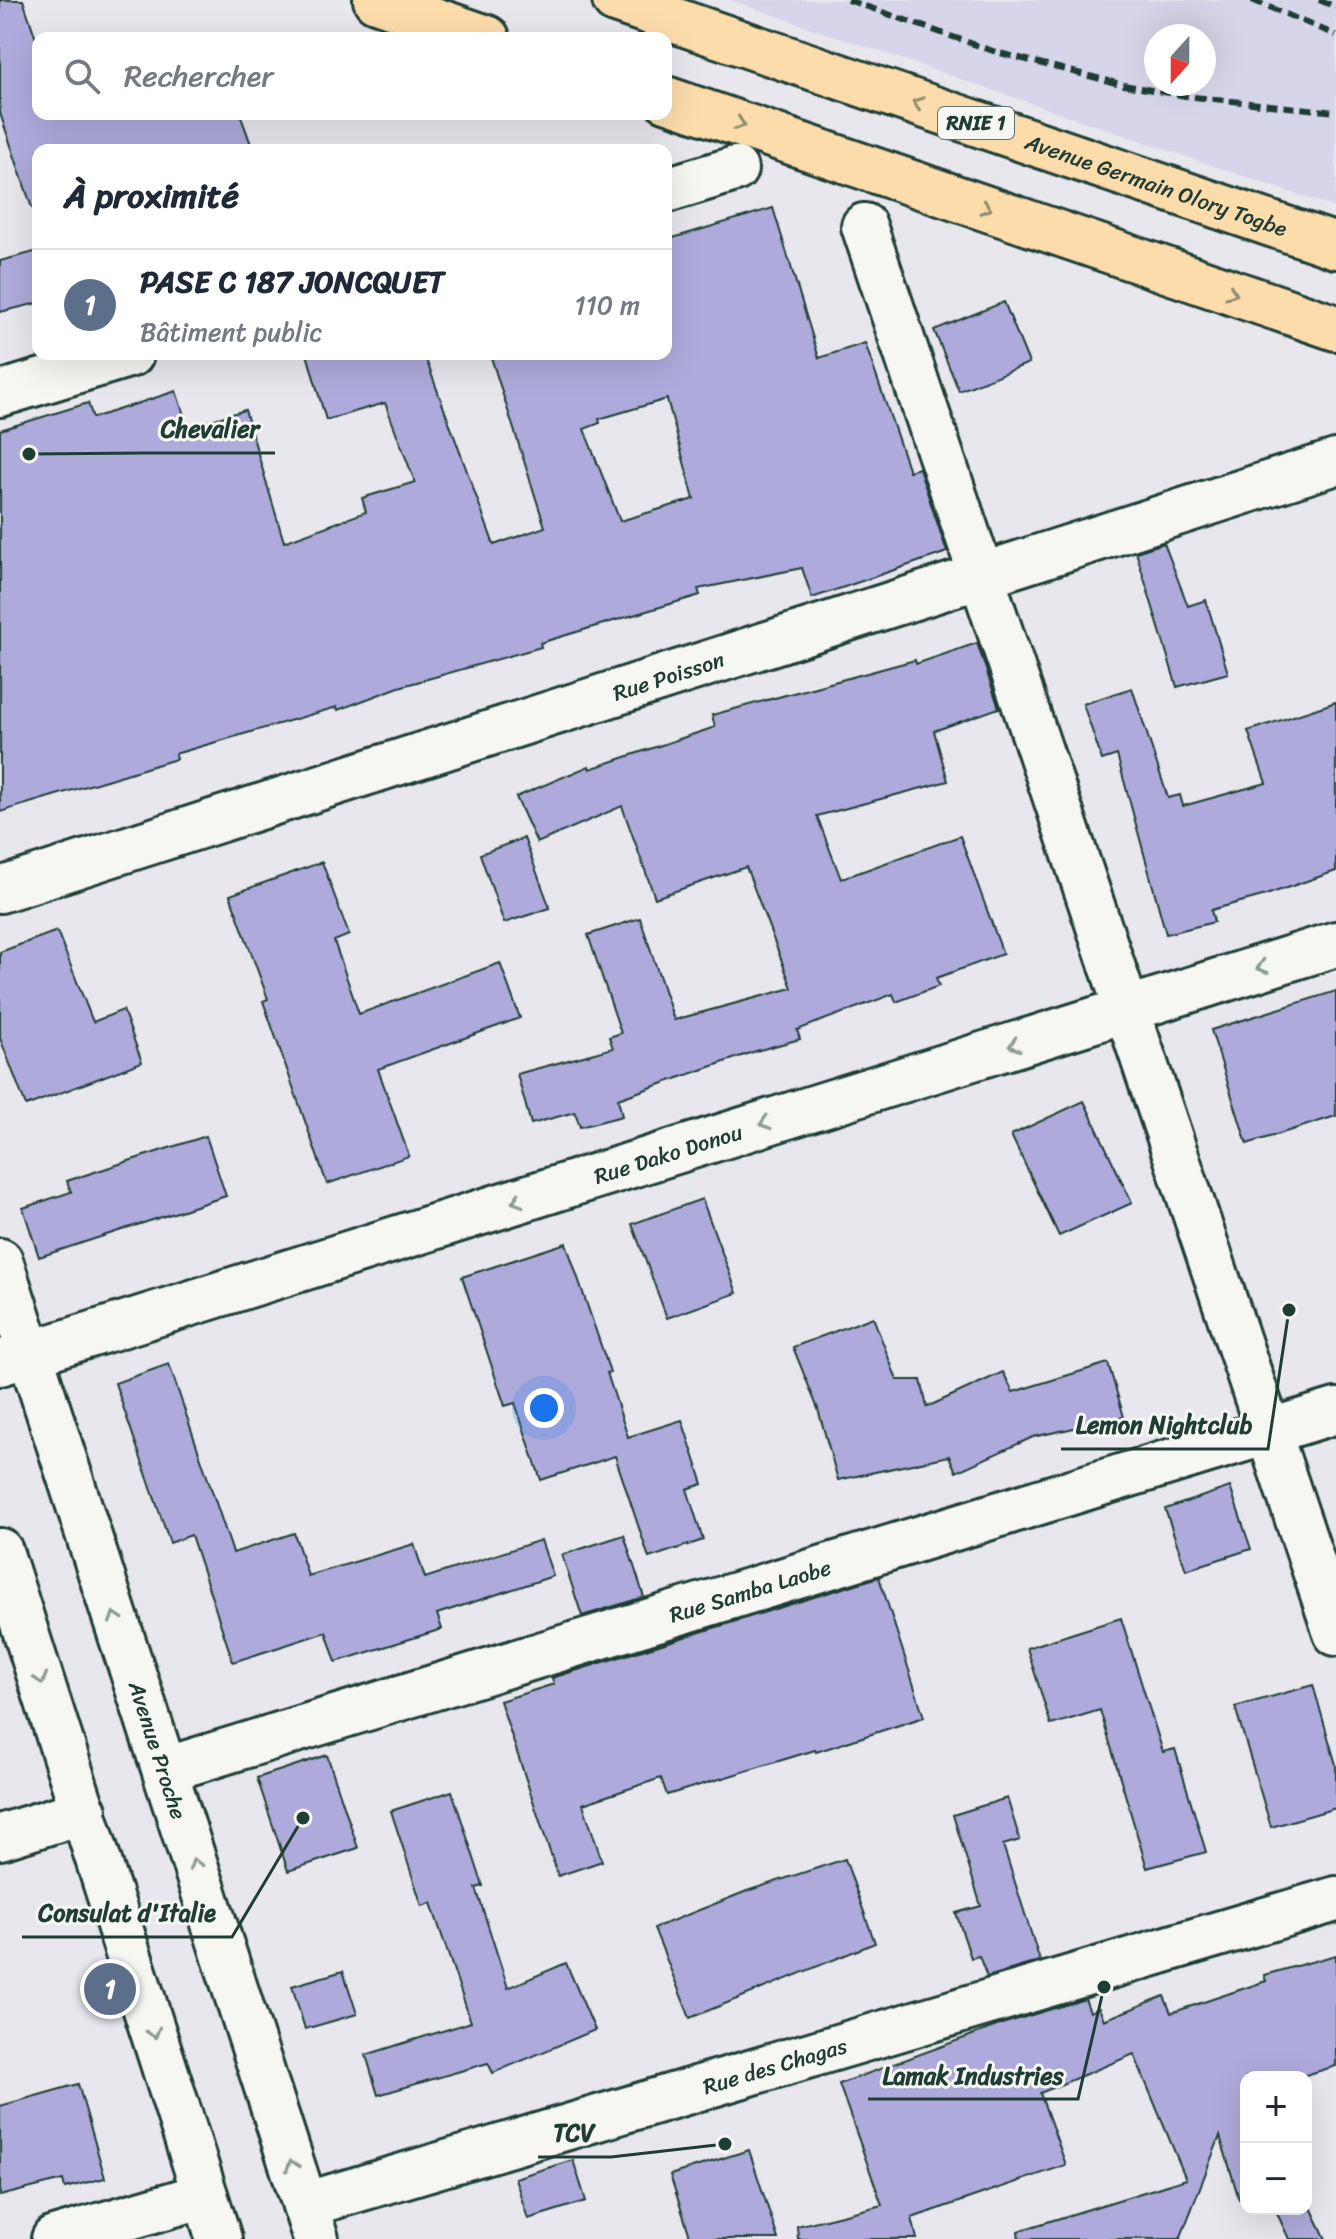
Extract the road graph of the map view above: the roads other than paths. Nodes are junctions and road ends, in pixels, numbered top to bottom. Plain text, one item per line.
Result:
1 (376, 0) edge
2 (615, 0) edge
3 (469, 32) edge
4 (672, 101) edge
5 (735, 169) dead end
6 (672, 188) edge
7 (864, 226) dead end
8 (1336, 246) edge
9 (1336, 328) edge
10 (111, 360) edge
11 (0, 394) edge
12 (1336, 462) edge
13 (981, 575) junction
14 (0, 890) edge
15 (1336, 944) edge
16 (1127, 1009) junction
17 (0, 1261) edge
18 (15, 1358) edge
19 (1336, 1411) edge
20 (1269, 1431) junction
21 (0, 1551) edge
22 (1336, 1633) edge
23 (165, 1770) junction
24 (84, 1811) junction
25 (0, 1837) edge
26 (1336, 1899) edge
27 (205, 2195) junction
28 (310, 2222) edge
29 (54, 2239) edge
30 (219, 2239) edge

1 - 3 highway
8 -> 2 highway, Avenue Germain Olory Togbe / RNIE 1
4 -> 9 highway
5 - 6 street
7 - 13 street
10 - 11 street
12 - 13 street, Rue Poisson
13 - 14 street, Rue Poisson
13 - 16 street
15 -> 16 street, Rue Dako Donou
16 -> 18 street, Rue Dako Donou
16 - 20 street
17 - 18 street, Avenue Proche
23 -> 18 street, Avenue Proche
19 - 20 street, Rue Samba Laobe
20 - 22 street
20 - 23 street, Rue Samba Laobe
21 -> 24 street
28 -> 23 street, Avenue Proche
24 - 25 street
24 -> 27 street
26 - 28 street, Rue des Chagas
27 - 29 street
27 - 30 street

